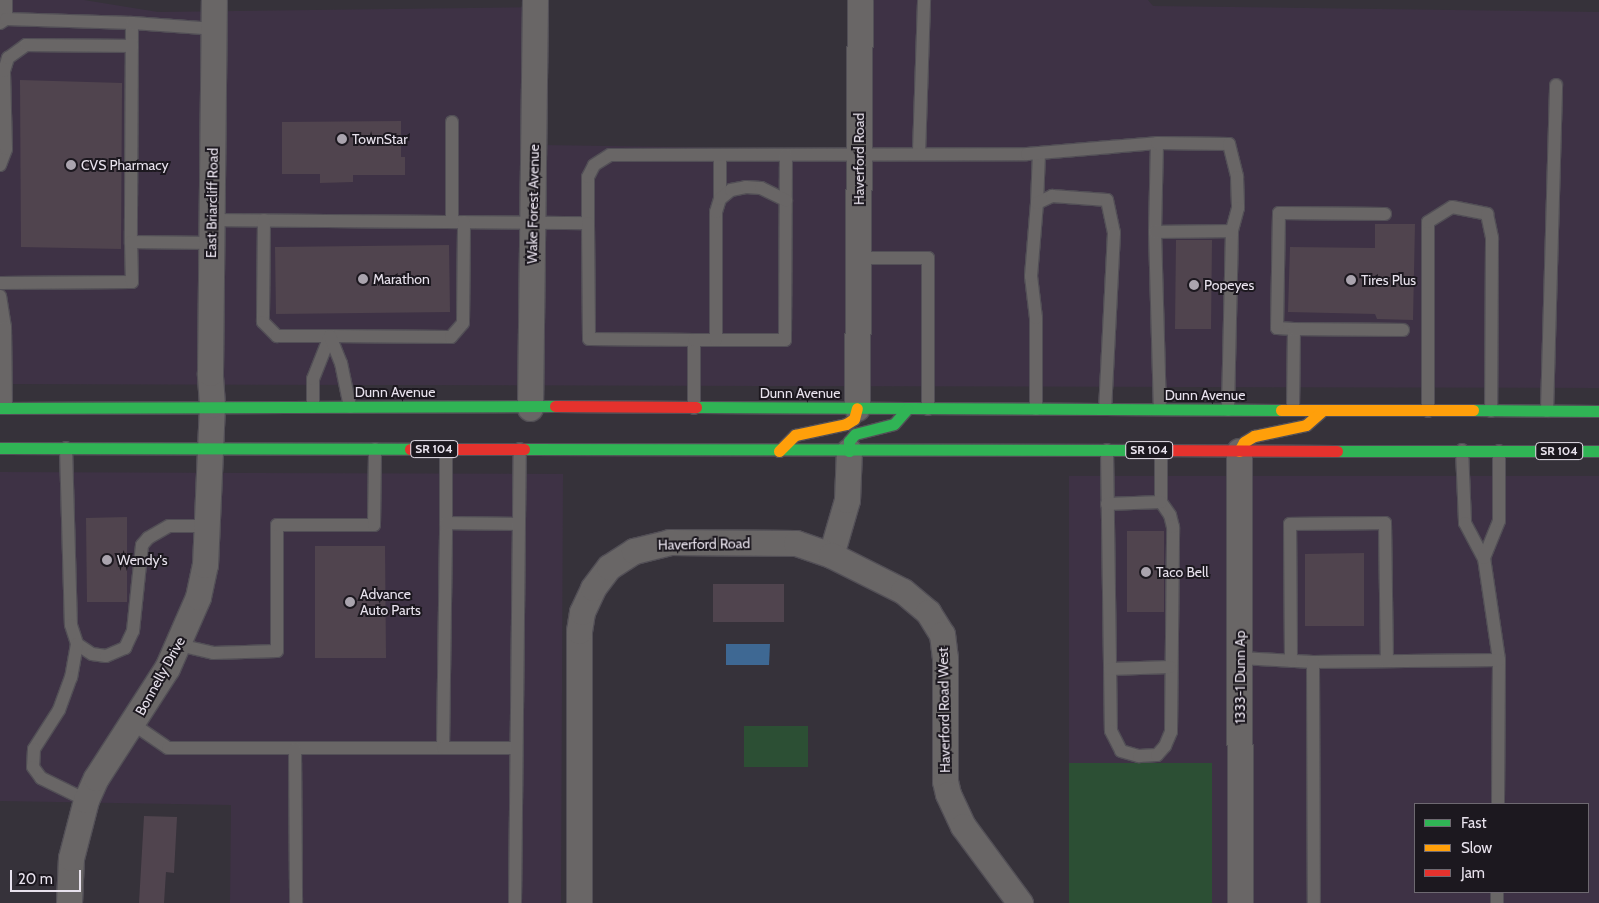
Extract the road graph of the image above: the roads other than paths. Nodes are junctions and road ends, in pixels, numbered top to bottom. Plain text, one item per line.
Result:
1 (6, 0) edge
2 (214, 0) edge
3 (535, 0) edge
4 (860, 0) edge
5 (924, 0) edge
6 (3, 21) edge
7 (132, 23) junction
8 (215, 28) junction
9 (132, 46) junction
10 (1556, 85) dead end
11 (452, 122) dead end
12 (1157, 143) junction
13 (919, 153) junction
14 (1039, 154) junction
15 (720, 155) junction
16 (786, 155) junction
17 (859, 156) junction
18 (0, 166) edge
19 (720, 199) junction
20 (786, 200) junction
21 (1037, 203) junction
22 (1385, 214) dead end
23 (264, 220) junction
24 (458, 222) junction
25 (588, 222) junction
26 (533, 223) junction
27 (212, 231) junction
28 (1232, 231) junction
29 (1155, 232) junction
30 (131, 242) junction
31 (859, 258) junction
32 (0, 283) edge
33 (0, 296) edge
34 (1294, 329) junction
35 (1403, 330) dead end
36 (330, 336) junction
37 (694, 340) junction
38 (716, 340) junction
39 (212, 406) junction
40 (313, 407) junction
41 (350, 407) junction
42 (3, 408) edge
43 (530, 408) junction
44 (694, 408) junction
45 (857, 408) junction
46 (907, 409) junction
47 (928, 409) junction
48 (1036, 409) junction
49 (1105, 409) junction
50 (1160, 409) junction
51 (1228, 410) junction
52 (1292, 410) junction
53 (1323, 410) junction
54 (1491, 410) junction
55 (1428, 411) junction
56 (1548, 411) junction
57 (1599, 411) edge
58 (0, 448) edge
59 (66, 448) junction
60 (210, 449) junction
61 (375, 449) junction
62 (446, 449) junction
63 (520, 449) junction
64 (1107, 450) junction
65 (1161, 450) junction
66 (1462, 450) junction
67 (779, 451) junction
68 (1239, 451) junction
69 (1499, 451) junction
70 (1599, 451) edge
71 (849, 452) junction
72 (1161, 502) junction
73 (1107, 504) junction
74 (446, 523) junction
75 (519, 524) junction
76 (206, 526) junction
77 (831, 555) junction
78 (1484, 558) junction
79 (77, 644) junction
80 (179, 645) junction
81 (1240, 658) junction
82 (1499, 660) junction
83 (1290, 661) junction
84 (1387, 661) junction
85 (1313, 662) junction
86 (1170, 667) junction
87 (1110, 669) junction
88 (133, 724) junction
89 (443, 748) junction
90 (516, 748) junction
91 (296, 749) junction
92 (86, 800) junction
93 (1498, 803) edge
94 (68, 903) edge
95 (296, 903) edge
96 (515, 903) edge
97 (580, 903) edge
98 (1020, 903) edge
99 (1240, 903) edge
100 (1314, 903) edge

1 - 6 lane
2 - 8 street, East Briarcliff Road
3 - 26 street, Wake Forest Avenue
4 - 17 street, Haverford Road
5 - 13 lane
6 - 7 lane
7 - 8 lane
7 - 9 lane
8 - 27 street, East Briarcliff Road
9 - 18 lane
9 - 30 lane
10 - 56 lane
11 - 24 lane
12 - 14 lane
12 - 28 lane
12 - 29 lane
13 - 14 lane
13 - 17 lane
14 - 21 lane
15 - 16 lane
15 - 19 lane
15 - 25 lane
16 - 17 lane
16 - 20 lane
17 - 31 street, Haverford Road
19 - 20 lane
19 - 38 lane
20 - 38 lane
21 - 48 lane
21 - 49 lane
22 - 34 lane
23 - 24 lane
23 - 27 lane
23 - 36 lane
24 - 26 lane
24 - 36 lane
25 - 26 lane
25 - 37 lane
26 - 43 street, Wake Forest Avenue
27 - 30 lane
27 - 39 street, East Briarcliff Road
28 - 29 lane
28 - 51 lane
29 - 50 lane
30 - 32 lane
31 - 45 street, Haverford Road
31 - 47 lane
33 - 42 lane
34 - 35 lane
34 - 52 lane
36 - 40 lane
36 - 41 lane
37 - 38 lane
37 - 44 lane
39 - 40 main road, Dunn Avenue
39 - 42 main road, Dunn Avenue
39 - 60 street, Bonnelly Drive
40 - 41 main road, Dunn Avenue
41 - 43 main road, Dunn Avenue
43 - 44 main road, Dunn Avenue
44 - 45 main road, Dunn Avenue
45 - 46 main road, Dunn Avenue
45 - 67 main road
46 - 47 main road, Dunn Avenue
46 - 71 main road
47 - 48 main road, Dunn Avenue
48 - 49 main road, Dunn Avenue
49 - 50 main road, Dunn Avenue
50 - 51 main road, Dunn Avenue
51 - 52 main road, Dunn Avenue
52 - 53 main road, Dunn Avenue
53 - 55 main road, Dunn Avenue
53 - 68 main road
54 - 55 main road, Dunn Avenue
54 - 55 lane
54 - 56 main road, Dunn Avenue
56 - 57 main road, Dunn Avenue
58 - 59 main road, SR 104
59 - 60 main road, SR 104
59 - 79 lane
60 - 61 main road, SR 104
60 - 76 street, Bonnelly Drive
61 - 62 main road, SR 104
61 - 80 lane
62 - 63 main road, SR 104
62 - 74 lane
63 - 67 main road, SR 104
63 - 75 lane
64 - 65 main road, SR 104
64 - 71 main road, SR 104
64 - 73 lane
65 - 68 main road, SR 104
65 - 72 lane
66 - 68 main road, SR 104
66 - 69 main road, SR 104
66 - 78 lane
67 - 71 main road, SR 104
68 - 81 street, 1333-1 Dunn Ap
69 - 70 main road, SR 104
69 - 78 lane
71 - 77 street
72 - 73 lane
72 - 86 lane
73 - 87 lane
74 - 75 lane
74 - 89 lane
75 - 90 lane
76 - 79 lane
76 - 80 street, Bonnelly Drive
77 - 97 street, Haverford Road
77 - 98 street, Haverford Road West
78 - 82 lane
79 - 92 lane
80 - 88 street, Bonnelly Drive
81 - 83 lane
81 - 99 street, 1333-1 Dunn Ap
82 - 84 lane
82 - 93 lane
83 - 84 lane
83 - 85 lane
84 - 85 lane
85 - 100 lane
86 - 87 lane
86 - 87 lane
88 - 91 lane
88 - 92 street, Bonnelly Drive
89 - 90 lane
89 - 91 lane
90 - 96 lane
91 - 95 lane
92 - 94 street, Bonnelly Drive

